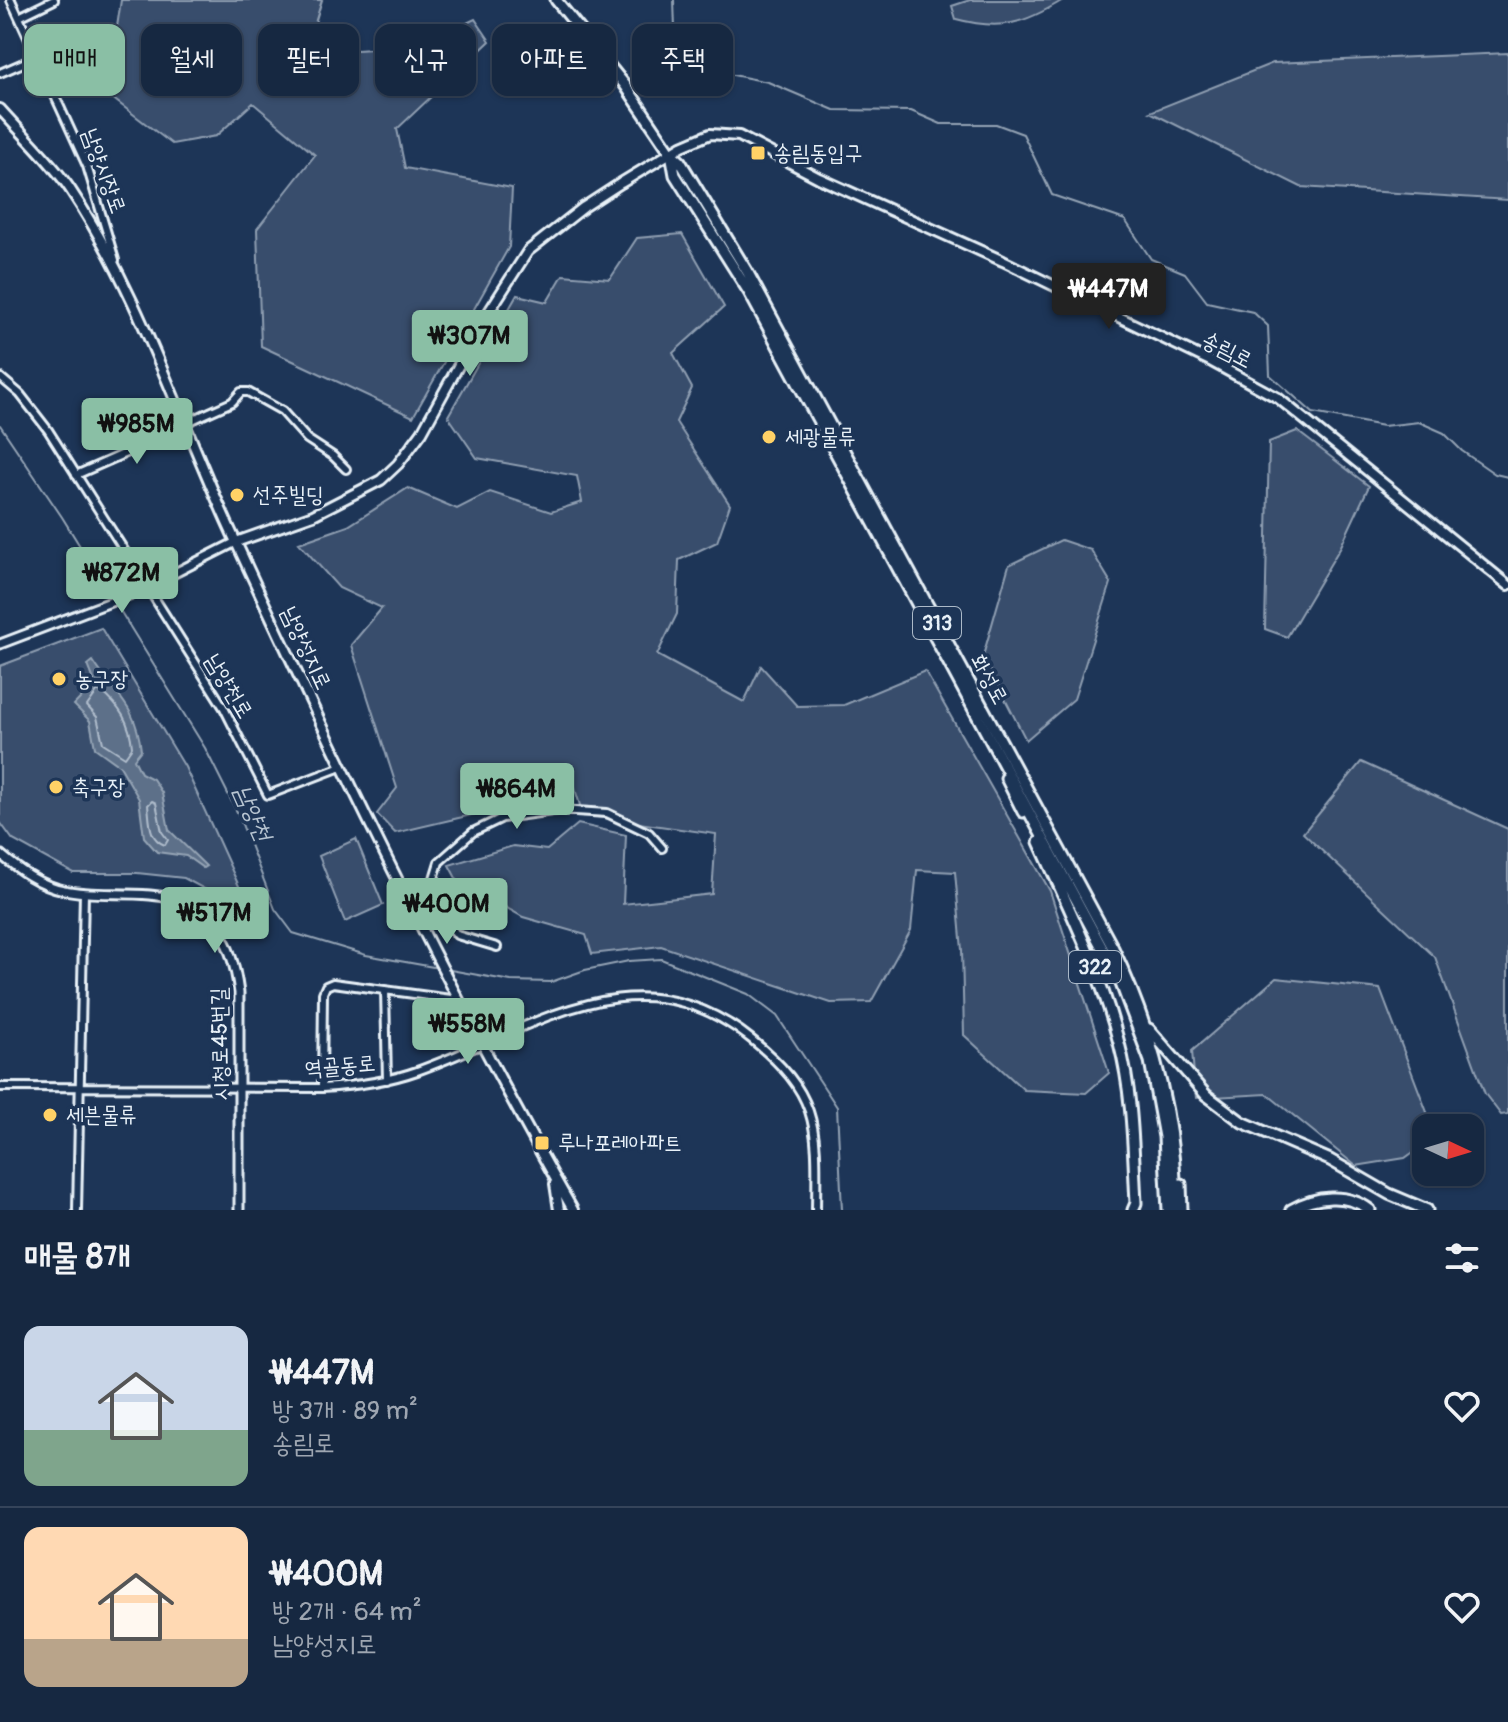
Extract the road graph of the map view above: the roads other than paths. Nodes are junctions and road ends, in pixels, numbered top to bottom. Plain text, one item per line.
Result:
1 (11, 0) edge
2 (54, 0) edge
3 (556, 0) edge
4 (19, 17) junction
5 (24, 28) edge
6 (24, 63) edge
7 (0, 73) edge
8 (55, 96) edge
9 (0, 109) edge
10 (671, 153) junction
11 (117, 269) junction
12 (0, 377) edge
13 (184, 426) junction
14 (346, 469) dead end
15 (76, 475) junction
16 (236, 542) junction
17 (1508, 585) edge
18 (147, 587) junction
19 (0, 644) edge
20 (992, 742) junction
21 (341, 767) junction
22 (662, 848) dead end
23 (0, 854) edge
24 (84, 893) junction
25 (428, 898) junction
26 (410, 907) junction
27 (497, 947) dead end
28 (385, 990) junction
29 (458, 1000) junction
30 (1146, 1025) junction
31 (482, 1043) junction
32 (387, 1080) junction
33 (79, 1086) junction
34 (0, 1087) edge
35 (240, 1087) junction
36 (322, 1088) junction
37 (1169, 1110) junction
38 (553, 1176) junction
39 (77, 1210) edge
40 (239, 1210) edge
41 (559, 1210) edge
42 (573, 1210) edge
43 (816, 1210) edge
44 (1133, 1210) edge
45 (1168, 1210) edge
46 (1176, 1210) edge
47 (1182, 1210) edge
48 (1291, 1210) edge
49 (1370, 1210) edge
50 (1427, 1210) edge

1 - 4 street, 남양시장로
2 - 4 street
3 - 10 main road, 화성로
4 - 5 street, 남양시장로
6 - 7 street
8 - 11 street, 남양시장로
9 - 11 main road, 남양성지로
10 - 16 main road, 송림로
10 - 17 main road, 송림로
10 - 20 main road, 화성로 / 313
10 - 30 main road, 화성로 / 313
11 - 13 main road, 남양성지로
12 - 15 street, 남양천로
13 - 14 street
13 - 15 street
13 - 16 main road, 남양성지로
15 - 18 street, 남양천로
16 - 18 street
16 - 21 main road, 남양성지로
18 - 19 street
18 - 21 street, 남양천로
20 - 44 main road, 322
20 - 45 main road, 화성로 / 313
21 - 26 main road, 남양성지로
22 - 25 street
23 - 24 street, 시청로45번길
24 - 33 street
24 - 35 street, 시청로45번길
25 - 26 street
25 - 27 street
26 - 29 main road, 남양성지로
28 - 29 street
28 - 32 street
28 - 36 street
29 - 31 main road, 남양성지로
30 - 37 main road, 화성로 / 313
30 - 50 main road
31 - 32 street, 역골동로
31 - 38 main road, 남양성지로
31 - 43 street, 역골동로
32 - 36 street, 역골동로
33 - 34 street, 역골동로
33 - 35 street, 역골동로
33 - 39 street
35 - 36 street, 역골동로
35 - 40 street, 시청로45번길
37 - 46 main road, 화성로 / 313
37 - 47 main road
38 - 41 main road
38 - 42 main road, 남양성지로
48 - 49 main road

